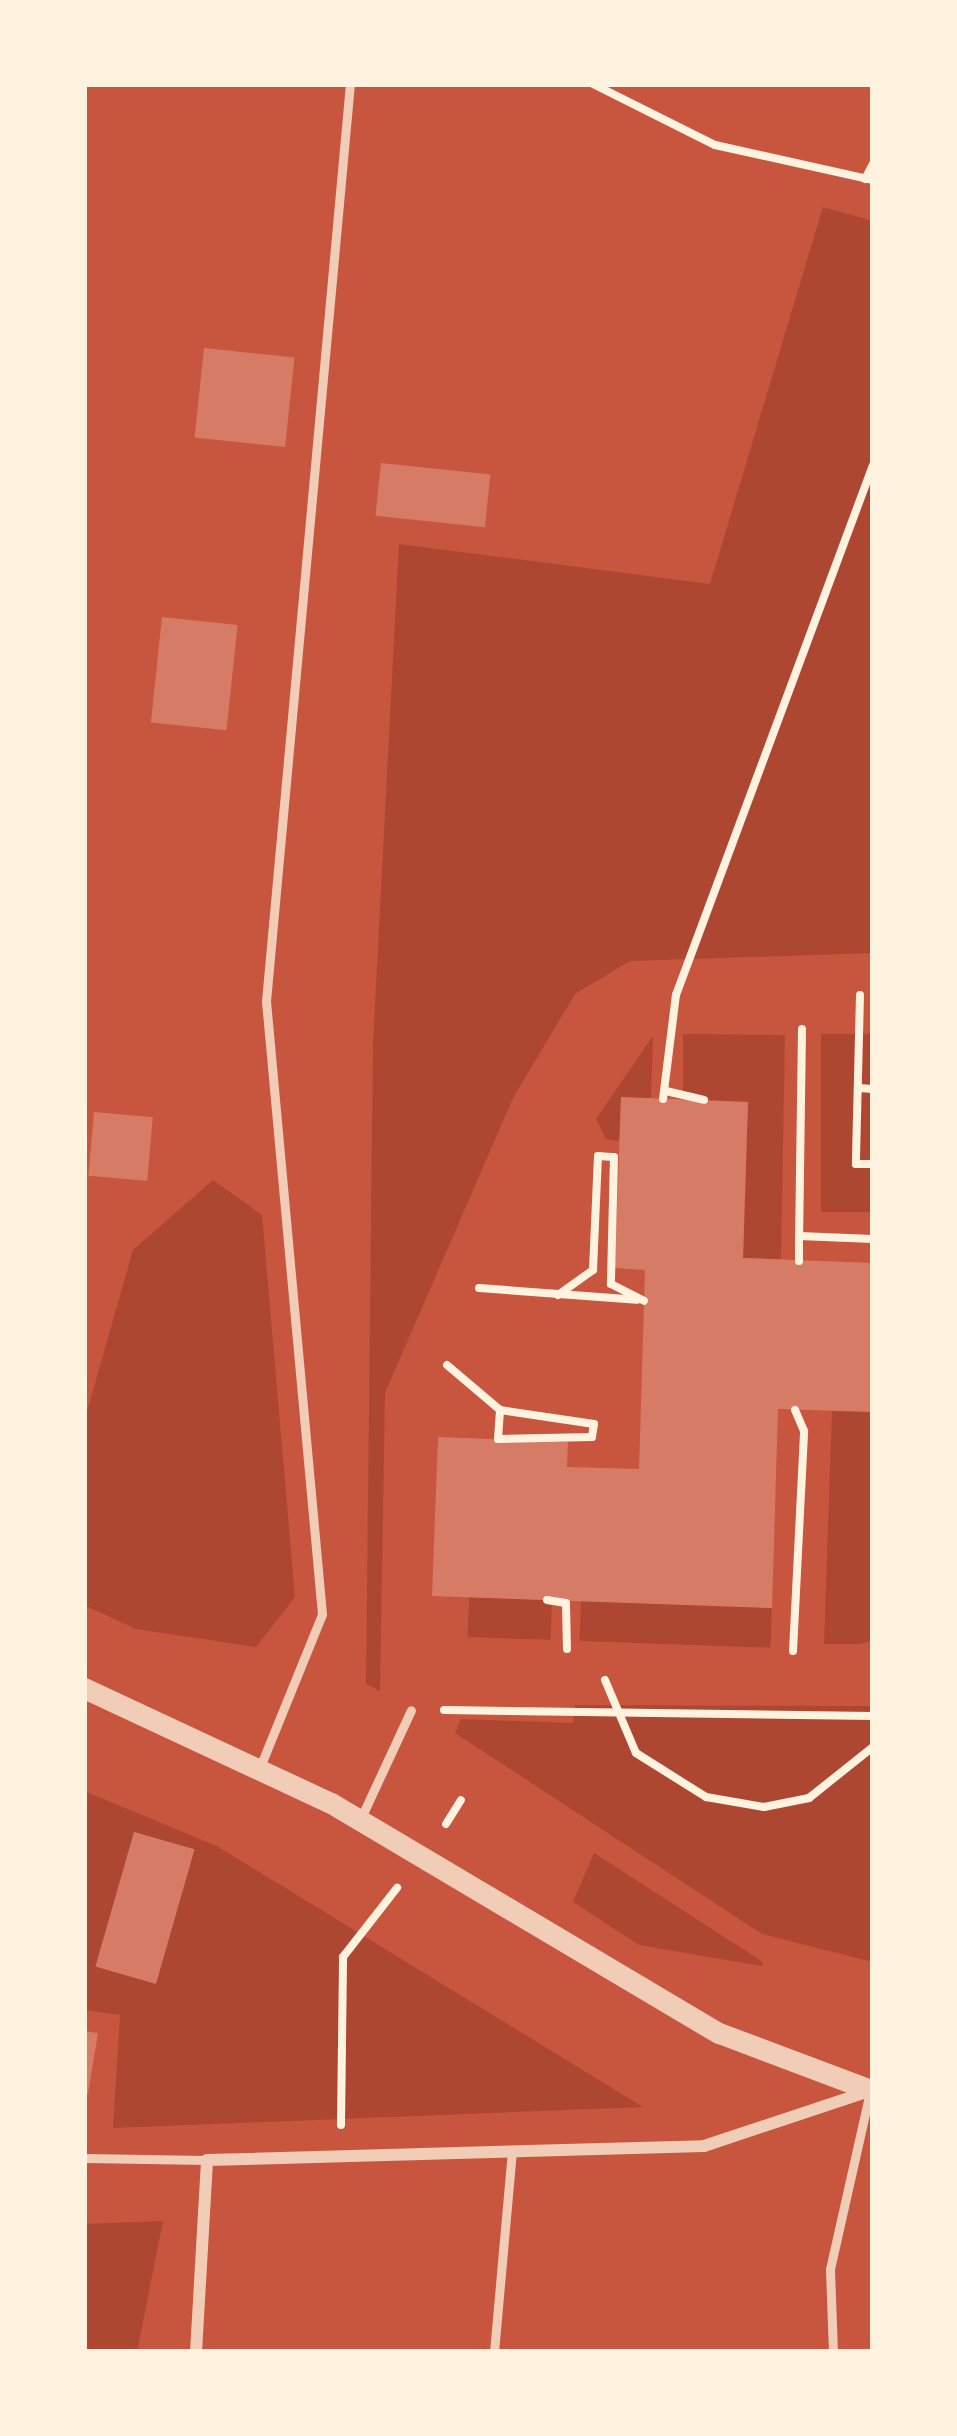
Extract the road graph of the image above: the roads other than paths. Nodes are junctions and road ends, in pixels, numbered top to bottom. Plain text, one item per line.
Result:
1 (350, 84) edge
2 (84, 1688) edge
3 (411, 1710) dead end
4 (260, 1767) junction
5 (360, 1820) junction
6 (872, 2091) edge
7 (512, 2152) junction
8 (84, 2158) edge
9 (207, 2160) junction
10 (196, 2352) edge
11 (494, 2352) edge
12 (833, 2352) edge

1 - 4 lane
2 - 4 street
3 - 5 lane
4 - 5 street
5 - 6 street
6 - 7 street
6 - 12 lane
7 - 9 street
7 - 11 lane
8 - 9 lane
9 - 10 street

